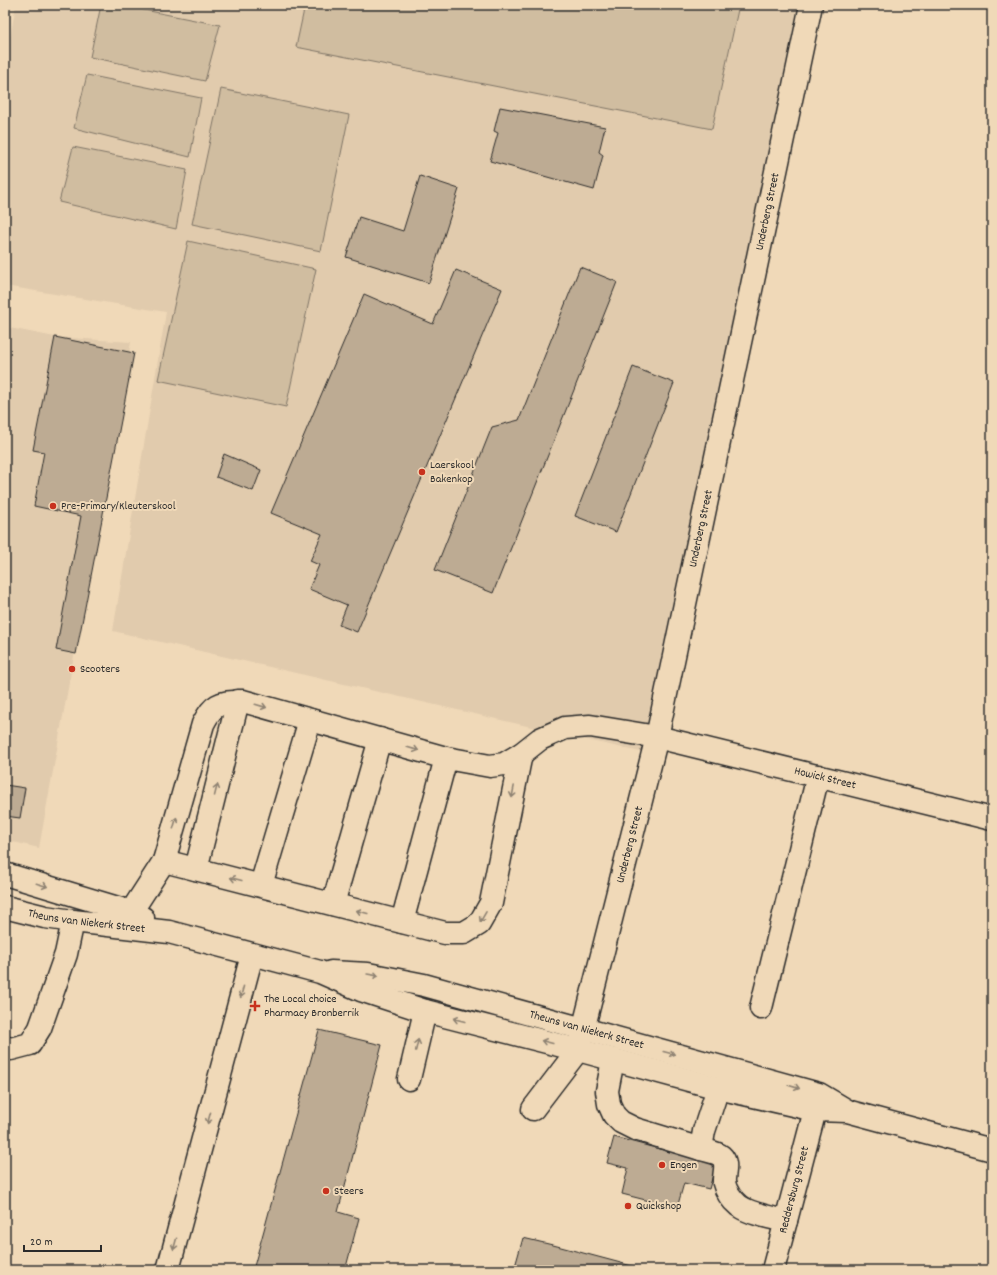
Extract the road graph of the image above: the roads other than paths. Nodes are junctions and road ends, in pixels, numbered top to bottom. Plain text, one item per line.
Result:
1 (811, 5) edge
2 (238, 701) junction
3 (310, 720) junction
4 (657, 737) junction
5 (380, 739) junction
6 (521, 754) junction
7 (446, 758) junction
8 (818, 776) junction
9 (992, 819) edge
10 (164, 861) junction
11 (196, 869) junction
12 (5, 874) edge
13 (261, 886) junction
14 (333, 904) junction
15 (5, 907) edge
16 (131, 912) junction
17 (73, 921) junction
18 (402, 922) junction
19 (169, 932) junction
20 (252, 955) junction
21 (320, 972) junction
22 (761, 1008) dead end
23 (425, 1011) junction
24 (583, 1029) junction
25 (5, 1047) edge
26 (578, 1050) junction
27 (613, 1060) junction
28 (409, 1079) dead end
29 (718, 1088) junction
30 (817, 1102) junction
31 (533, 1109) dead end
32 (701, 1150) junction
33 (992, 1150) edge
34 (786, 1221) junction
35 (168, 1270) edge
36 (773, 1270) edge

1 - 4 street, Underberg Street
2 -> 3 street, Howick Street
10 -> 2 street
11 -> 2 street
3 - 5 street, Howick Street
3 - 13 street
4 - 6 street, Howick Street
4 - 8 street, Howick Street
4 - 24 street, Underberg Street
5 -> 7 street, Howick Street
5 - 14 street
6 - 7 street, Howick Street
6 -> 18 street
7 - 18 street
8 - 9 street, Howick Street
8 - 22 street
10 - 11 street
10 - 16 street
13 -> 11 street
12 -> 16 street, Theuns van Niekerk Street
13 - 14 street
18 -> 14 street
15 - 17 street, Theuns van Niekerk Street
16 - 19 street, Theuns van Niekerk Street
17 - 19 street, Theuns van Niekerk Street
17 - 25 street
19 - 20 street, Theuns van Niekerk Street
20 - 21 street, Theuns van Niekerk Street
20 -> 35 street
21 - 23 street, Theuns van Niekerk Street
21 -> 24 street, Theuns van Niekerk Street
26 -> 23 street, Theuns van Niekerk Street
28 -> 23 street
24 - 26 street, Underberg Street
24 -> 30 street, Theuns van Niekerk Street
26 - 27 street, Theuns van Niekerk Street
26 - 31 street
27 - 29 street, Theuns van Niekerk Street
27 - 32 street
29 - 30 street, Theuns van Niekerk Street
29 - 32 street
30 - 33 street, Theuns van Niekerk Street
30 - 34 street, Reddersburg Street
32 - 34 street
34 - 36 street, Reddersburg Street

